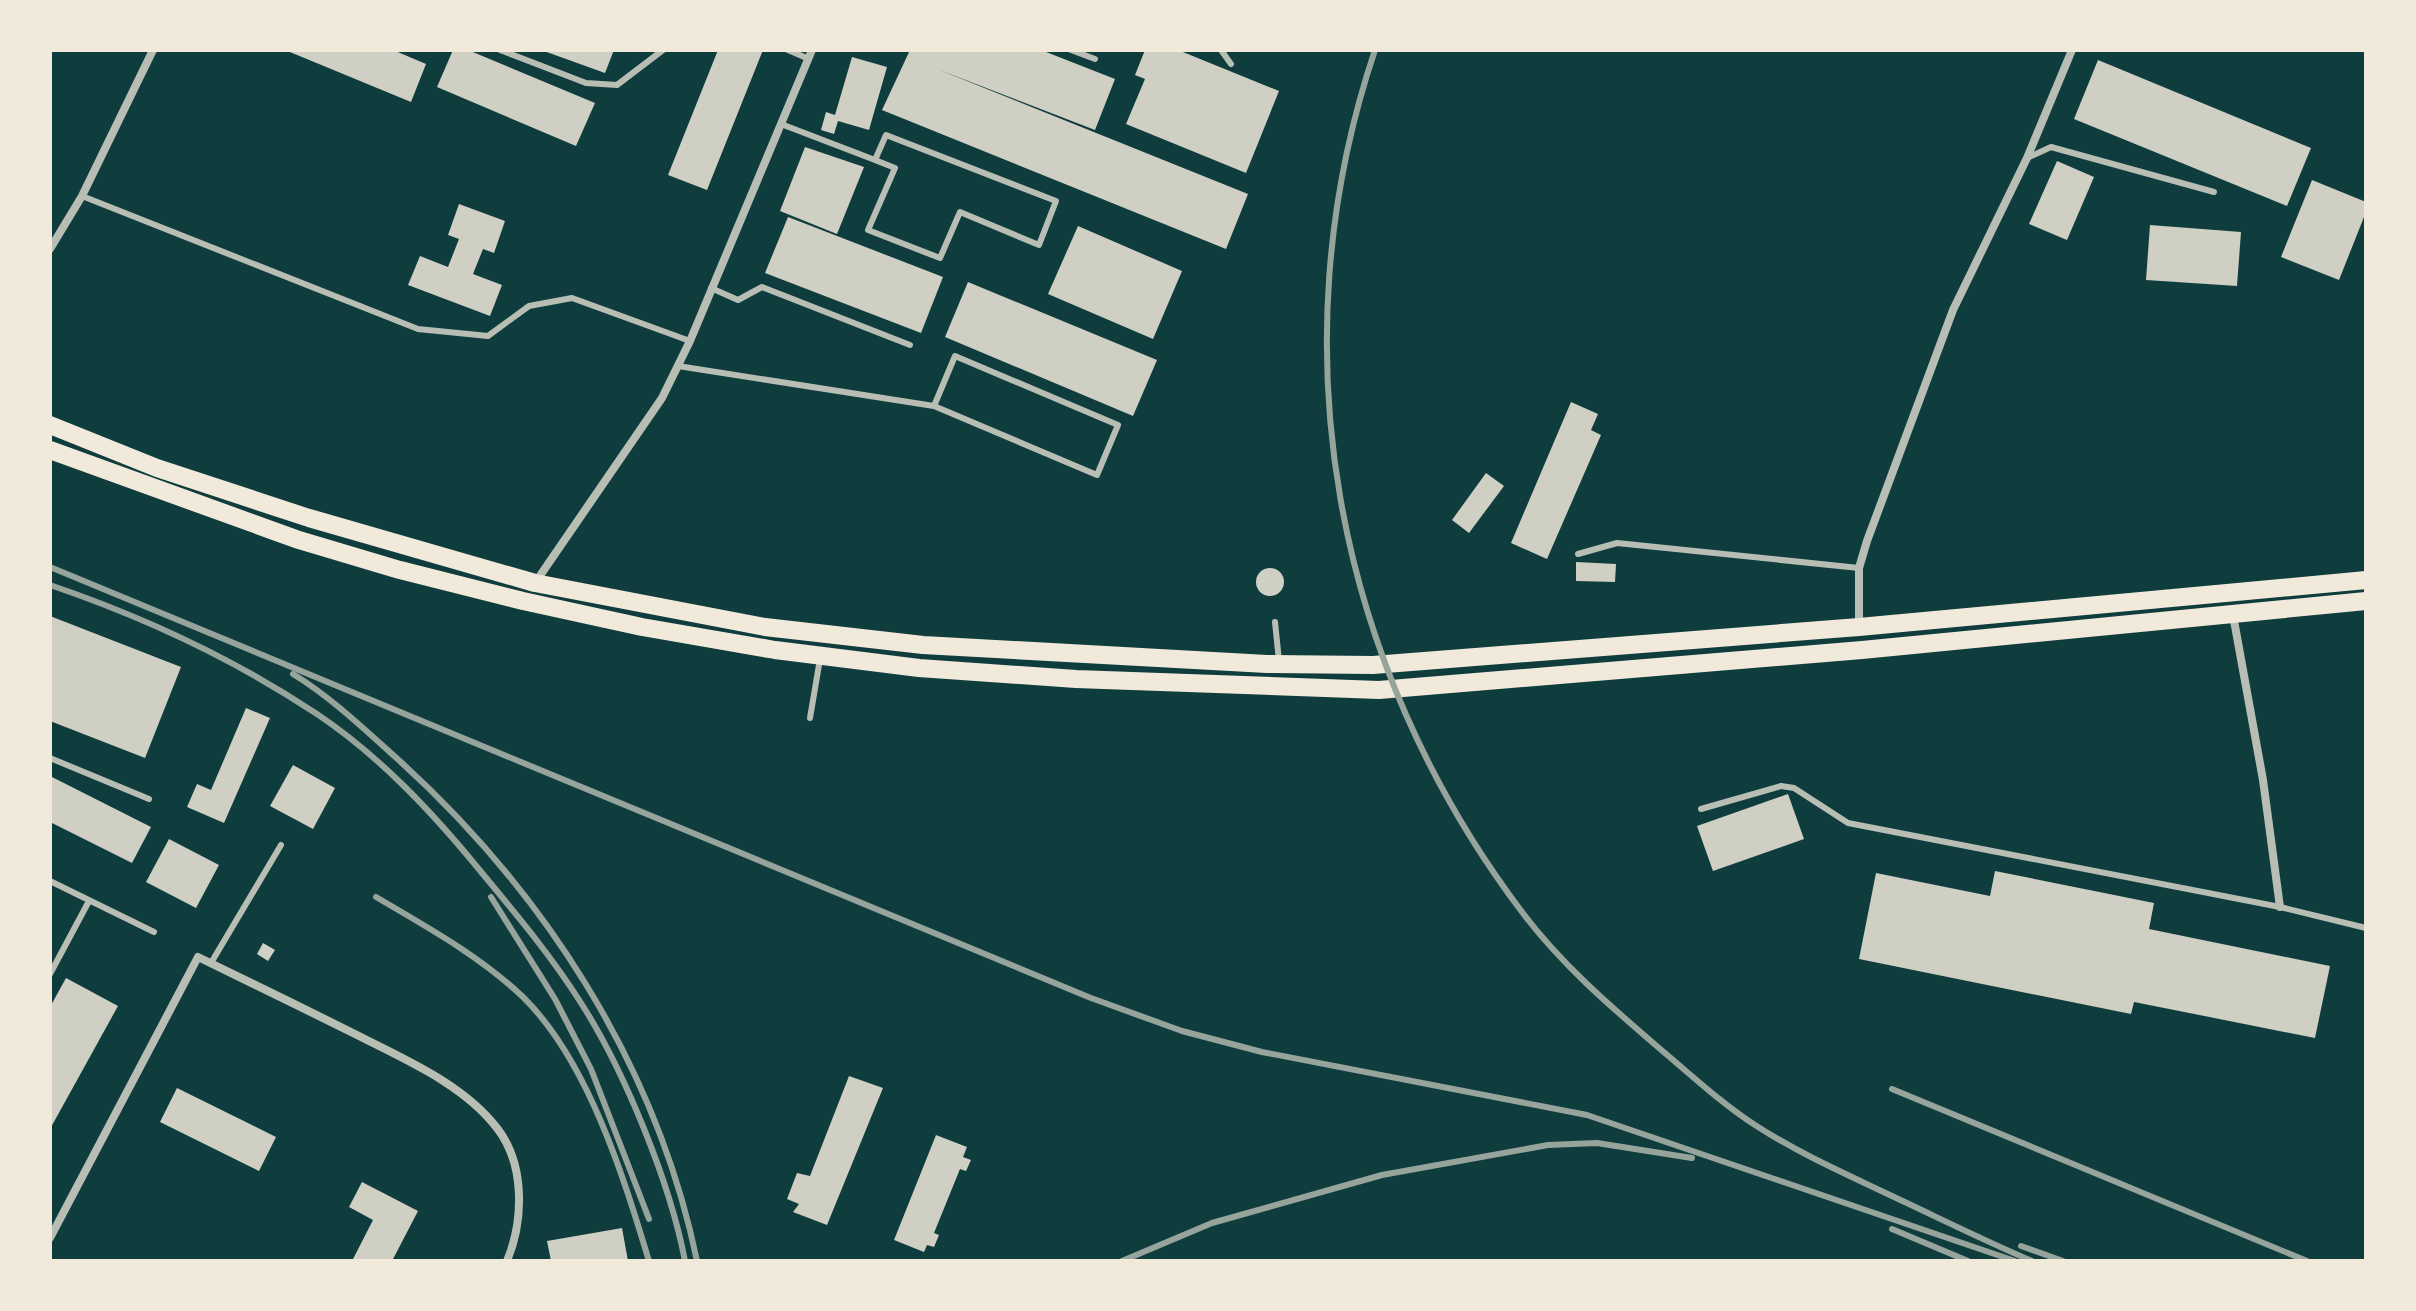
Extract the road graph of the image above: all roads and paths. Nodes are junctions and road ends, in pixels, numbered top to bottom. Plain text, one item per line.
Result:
1 (153, 50) edge
2 (500, 50) edge
3 (663, 50) edge
4 (788, 50) edge
5 (1071, 50) edge
6 (1221, 50) edge
7 (2072, 50) edge
8 (811, 54) edge
9 (1095, 59) dead end
10 (1231, 64) dead end
11 (781, 124) junction
12 (2027, 158) junction
13 (875, 160) junction
14 (2214, 192) dead end
15 (82, 196) junction
16 (50, 249) edge
17 (711, 288) junction
18 (690, 341) junction
19 (910, 345) dead end
20 (678, 366) junction
21 (934, 406) junction
22 (50, 425) edge
23 (50, 450) edge
24 (1578, 554) dead end
25 (1859, 568) junction
26 (2366, 580) edge
27 (535, 583) junction
28 (523, 601) junction
29 (2366, 601) edge
30 (2233, 614) junction
31 (1275, 622) dead end
32 (1859, 627) junction
33 (821, 656) junction
34 (1280, 664) junction
35 (810, 718) dead end
36 (50, 758) edge
37 (149, 799) dead end
38 (1701, 809) dead end
39 (281, 845) dead end
40 (50, 881) edge
41 (89, 901) junction
42 (2280, 907) junction
43 (2366, 928) edge
44 (154, 932) dead end
45 (211, 963) junction
46 (50, 974) edge
47 (50, 1238) edge
48 (507, 1261) edge

1 - 15 street
2 - 3 lane
4 - 8 lane
5 - 9 lane
6 - 10 lane
7 - 12 street
8 - 11 street
11 - 13 lane
11 - 17 street
12 - 14 lane
12 - 25 street
13 - 13 lane
15 - 16 street
15 - 18 lane
17 - 18 street
17 - 19 lane
18 - 20 street
20 - 21 lane
20 - 27 street
21 - 21 lane
22 - 27 main road
23 - 28 main road
24 - 25 lane
25 - 32 street
26 - 32 main road
27 - 28 street
27 - 34 main road
28 - 33 main road
29 - 30 main road
30 - 33 main road
30 - 42 street
31 - 34 lane
32 - 34 main road
33 - 35 lane
36 - 37 lane
38 - 42 lane
39 - 45 lane
40 - 41 lane
41 - 44 lane
41 - 46 lane
42 - 43 lane
45 - 47 street
45 - 48 street

